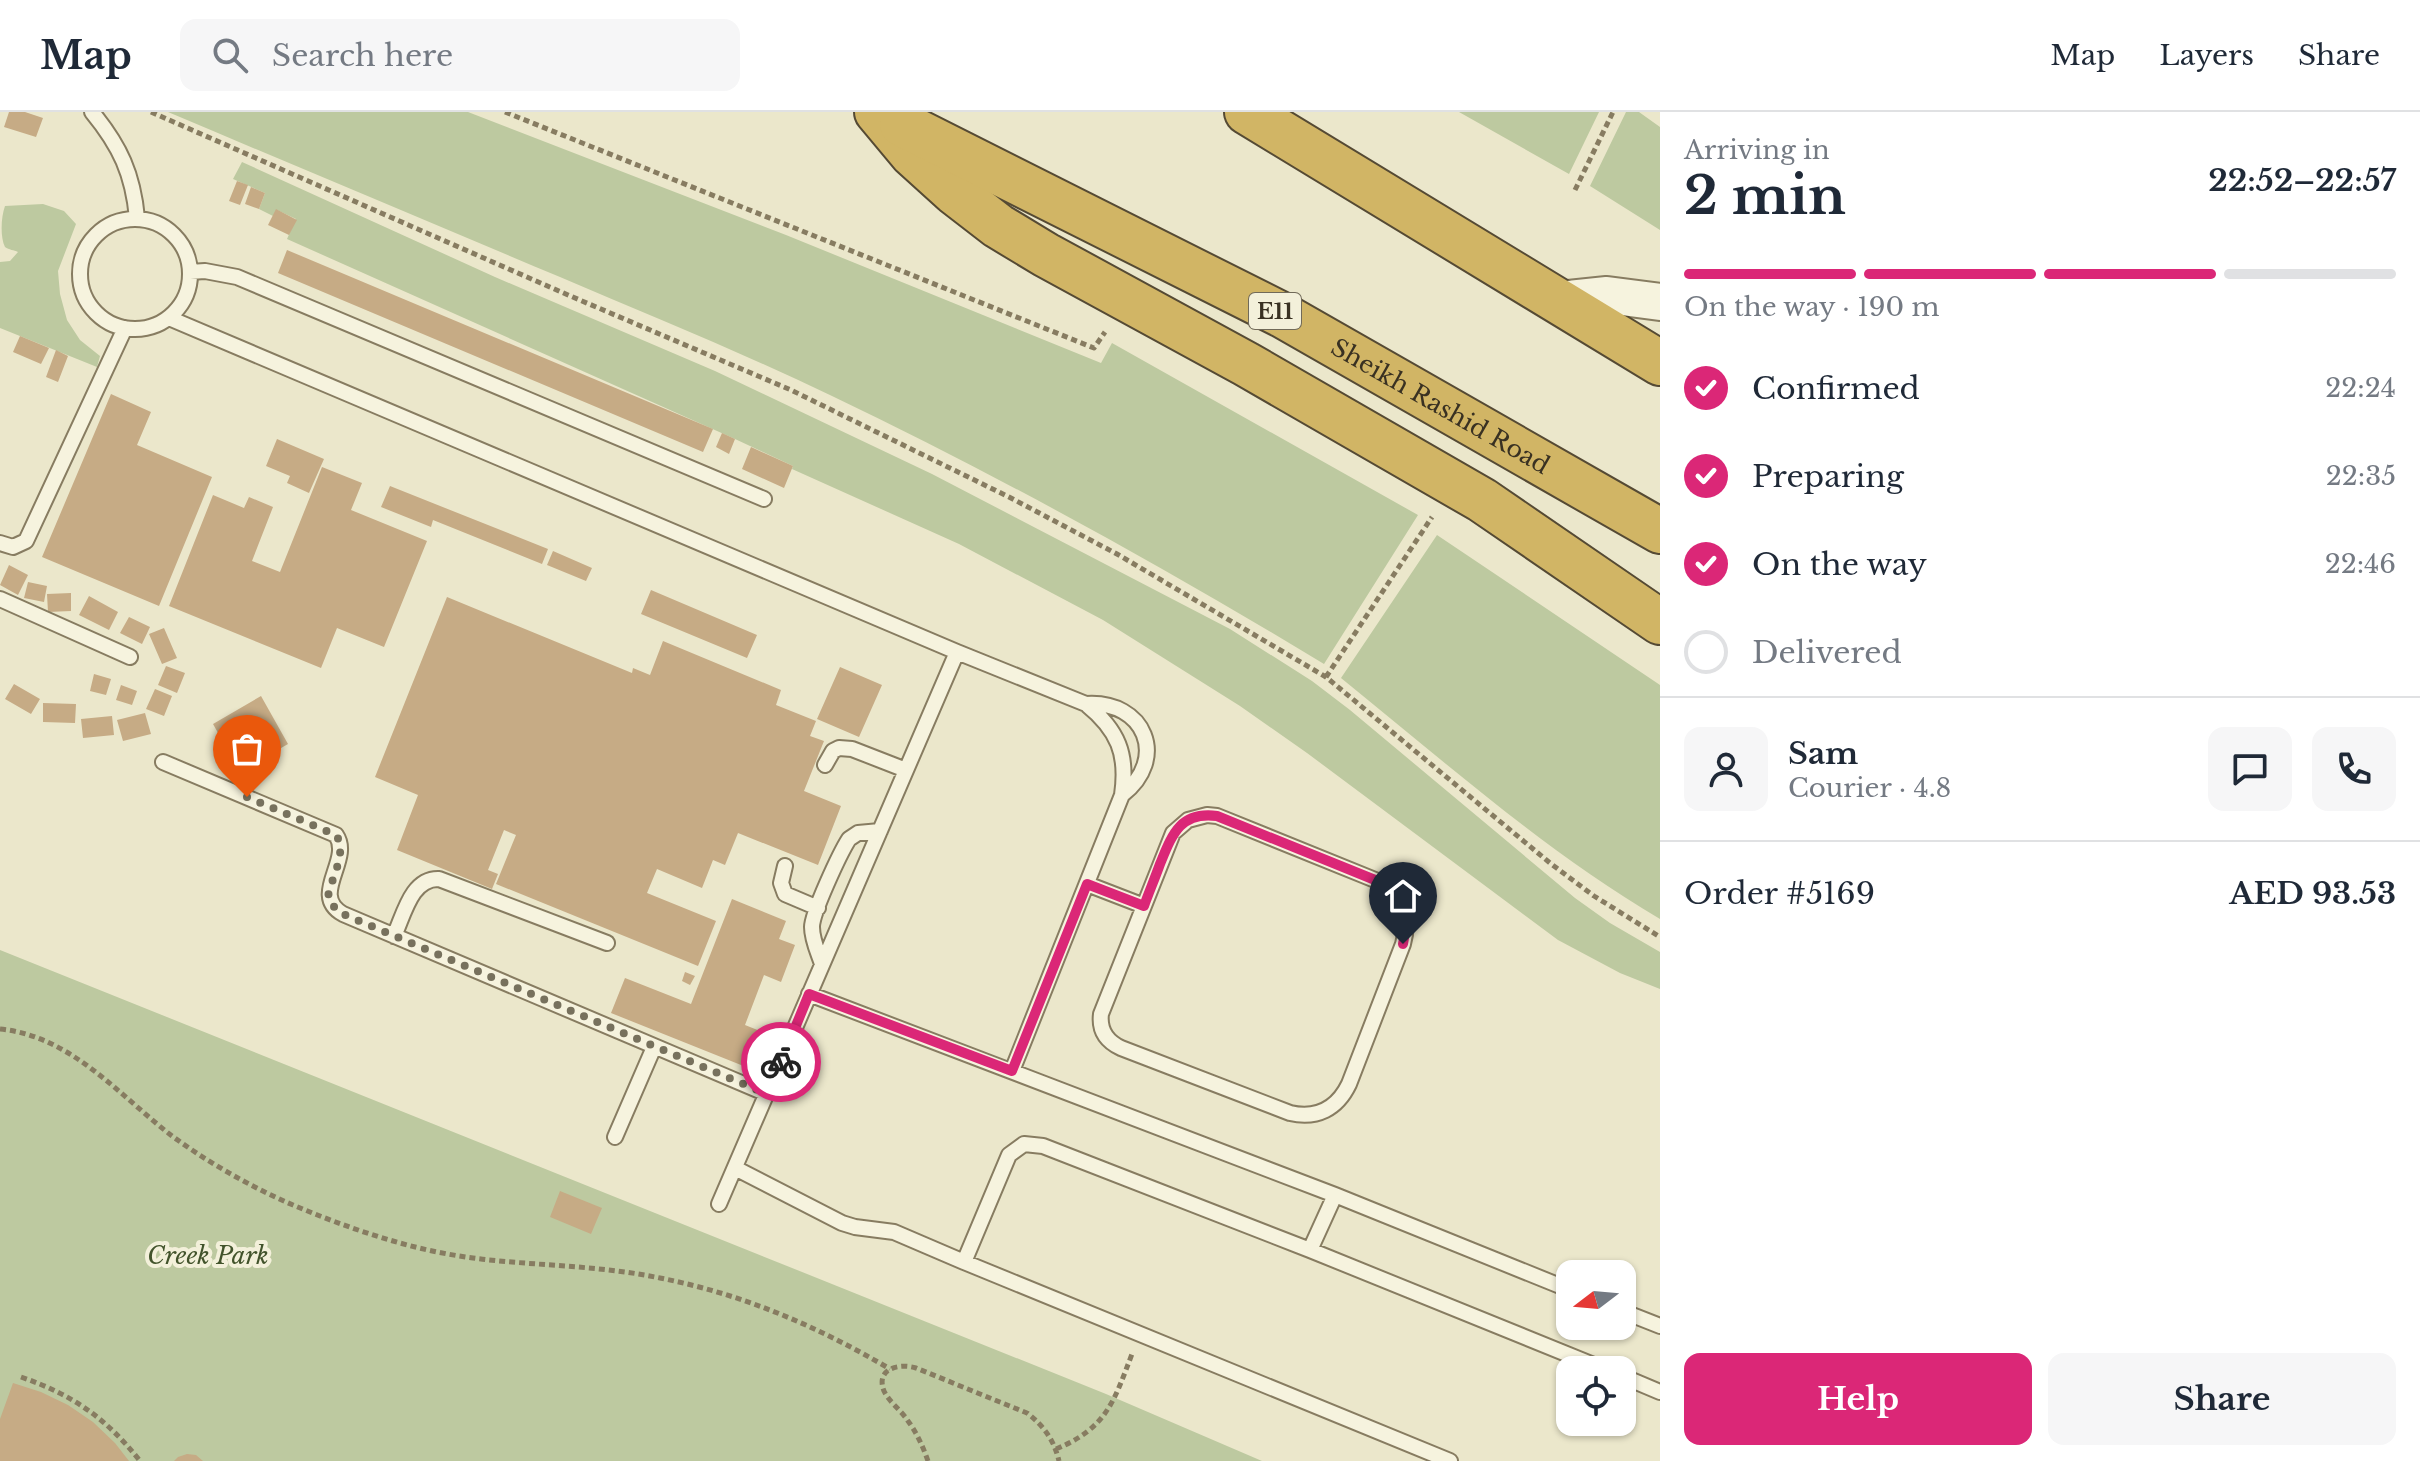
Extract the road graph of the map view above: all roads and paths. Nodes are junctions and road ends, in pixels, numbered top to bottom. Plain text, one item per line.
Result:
1 (92, 112) edge
2 (151, 112) edge
3 (505, 112) edge
4 (877, 112) edge
5 (1247, 112) edge
6 (1613, 112) edge
7 (1575, 190) dead end
8 (137, 218) junction
9 (190, 272) junction
10 (1559, 300) junction
11 (1660, 302) edge
12 (169, 318) junction
13 (125, 328) junction
14 (1105, 332) dead end
15 (1660, 363) edge
16 (764, 499) dead end
17 (1432, 517) dead end
18 (1660, 531) edge
19 (0, 543) edge
20 (0, 599) edge
21 (1660, 622) edge
22 (957, 652) junction
23 (130, 657) dead end
24 (1326, 677) junction
25 (1086, 704) junction
26 (163, 762) dead end
27 (825, 765) dead end
28 (906, 770) junction
29 (1122, 795) junction
30 (880, 831) junction
31 (785, 866) dead end
32 (1087, 884) junction
33 (1144, 906) junction
34 (818, 908) junction
35 (394, 936) junction
36 (1660, 937) edge
37 (607, 943) dead end
38 (822, 964) junction
39 (809, 994) junction
40 (0, 1029) edge
41 (654, 1047) junction
42 (1012, 1071) junction
43 (767, 1094) junction
44 (615, 1137) dead end
45 (735, 1168) junction
46 (1335, 1195) junction
47 (719, 1204) dead end
48 (1310, 1250) junction
49 (964, 1262) junction
50 (1556, 1284) edge
51 (1636, 1317) edge
52 (1660, 1326) edge
53 (1140, 1334) junction
54 (1571, 1356) edge
55 (890, 1369) junction
56 (21, 1377) dead end
57 (1636, 1382) edge
58 (1660, 1392) edge
59 (1056, 1449) junction
60 (140, 1461) edge
61 (928, 1461) edge
62 (1059, 1461) edge
63 (1450, 1461) edge

1 - 8 lane
2 - 24 path
3 - 14 path
4 - 18 highway, Sheikh Rashid Road / E11
4 - 21 highway
5 - 10 highway
6 - 7 path
8 - 9 lane
8 - 13 lane
9 - 12 lane
9 - 16 lane
10 - 11 street
10 - 15 highway
12 - 13 lane
12 - 22 lane
13 - 19 lane
17 - 24 path
20 - 23 lane
22 - 25 lane
22 - 28 lane
24 - 36 path
25 - 29 lane
25 - 29 lane
26 - 35 lane
27 - 28 lane
28 - 30 lane
29 - 32 lane
30 - 34 lane
30 - 38 lane
31 - 34 lane
32 - 33 lane
32 - 42 lane
33 - 33 lane
34 - 38 lane
35 - 37 lane
35 - 41 lane
38 - 39 lane
39 - 42 lane
39 - 43 lane
40 - 55 path
41 - 43 lane
41 - 44 lane
42 - 46 lane
43 - 45 lane
45 - 47 lane
45 - 49 lane
46 - 48 lane
46 - 50 lane
48 - 49 lane
48 - 54 lane
49 - 53 lane
51 - 52 lane
53 - 59 path
53 - 63 lane
55 - 59 path
55 - 61 path
56 - 60 path
57 - 58 lane
59 - 62 path

